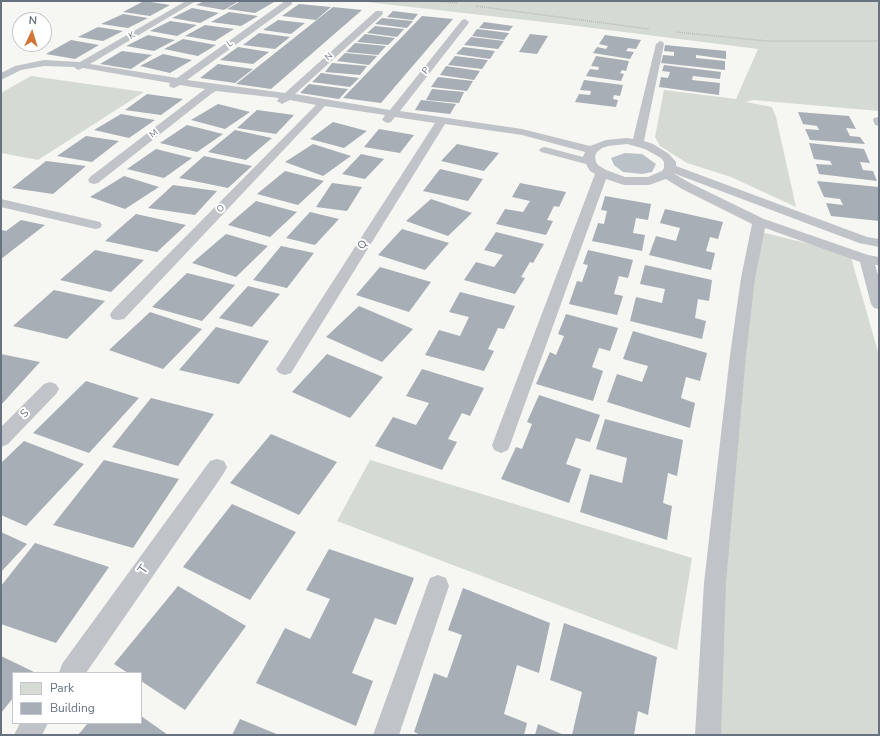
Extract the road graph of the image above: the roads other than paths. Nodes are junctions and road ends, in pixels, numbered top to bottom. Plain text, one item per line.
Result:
1 (192, 1) edge
2 (289, 2) dead end
3 (379, 12) dead end
4 (466, 22) dead end
5 (660, 44) dead end
6 (77, 68) junction
7 (1, 77) edge
8 (1, 83) edge
9 (175, 84) junction
10 (211, 90) junction
11 (284, 99) junction
12 (321, 106) junction
13 (390, 116) junction
14 (439, 124) junction
15 (638, 143) junction
16 (592, 150) junction
17 (590, 162) junction
18 (668, 171) junction
19 (602, 174) junction
20 (94, 180) dead end
21 (1, 203) edge
22 (759, 222) junction
23 (95, 225) dead end
24 (879, 242) edge
25 (872, 260) edge
26 (879, 304) edge
27 (118, 315) dead end
28 (285, 369) dead end
29 (50, 390) dead end
30 (1, 439) edge
31 (501, 445) dead end
32 (217, 467) dead end
33 (438, 586) dead end
34 (72, 672) edge
35 (35, 724) edge
36 (27, 735) edge
37 (386, 735) edge
38 (708, 735) edge

1 - 6 lane, K
2 - 9 lane, L
3 - 11 lane, N
4 - 13 lane, P
5 - 15 lane
6 - 7 lane
6 - 8 lane
6 - 9 lane
9 - 10 lane
10 - 11 lane
10 - 20 lane, M
11 - 12 lane
12 - 13 lane
12 - 27 lane, O
13 - 14 lane
14 - 16 lane
14 - 17 lane
14 - 28 lane, Q
15 - 16 lane
15 - 18 lane
16 - 17 lane
17 - 19 lane
18 - 19 lane
18 - 22 lane
18 - 24 lane
19 - 31 lane
21 - 23 lane
22 - 25 lane
22 - 38 lane
25 - 26 lane
29 - 30 lane, S
32 - 34 lane, T
33 - 37 lane
35 - 36 lane

